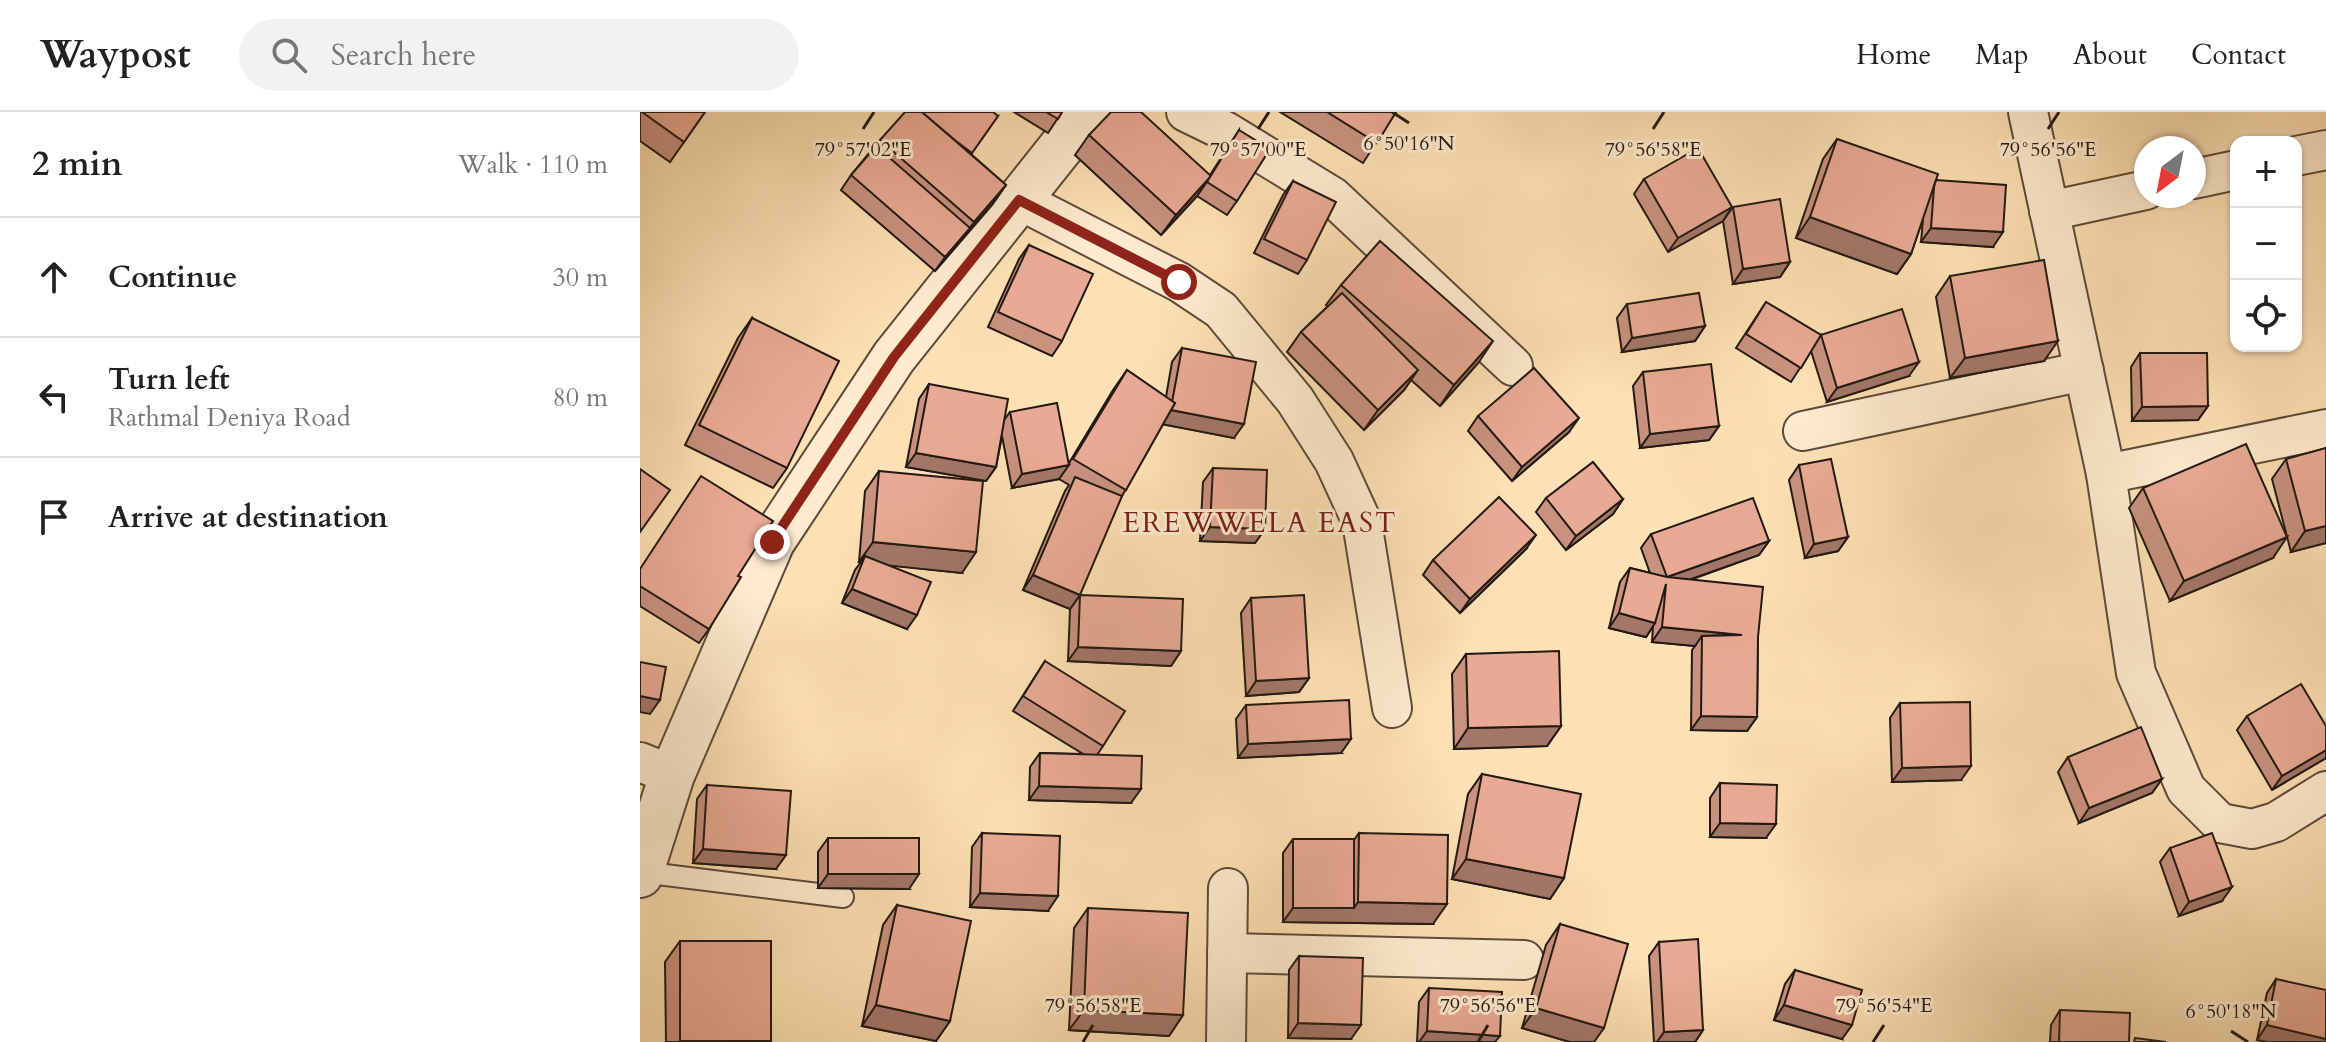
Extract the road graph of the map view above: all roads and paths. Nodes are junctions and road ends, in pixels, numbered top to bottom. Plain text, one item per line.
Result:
1 (1089, 112) edge
2 (1186, 112) edge
3 (2028, 112) edge
4 (2326, 150) edge
5 (2302, 155) edge
6 (2230, 171) edge
7 (2206, 176) edge
8 (2134, 193) edge
9 (1019, 200) junction
10 (2049, 211) junction
11 (1513, 366) dead end
12 (2084, 371) junction
13 (2326, 429) edge
14 (1803, 431) dead end
15 (2106, 474) junction
16 (1392, 708) dead end
17 (656, 769) edge
18 (2326, 791) edge
19 (640, 874) edge
20 (1228, 888) dead end
21 (843, 897) dead end
22 (1227, 953) junction
23 (1524, 960) dead end
24 (1226, 1042) edge

1 - 9 street
2 - 11 street
3 - 10 street
4 - 5 street
6 - 7 street
8 - 10 street
9 - 16 street
9 - 17 street
10 - 12 street
12 - 14 street
12 - 15 street
13 - 15 street
15 - 18 street
17 - 19 street
19 - 21 lane
20 - 22 street
22 - 23 street
22 - 24 street

